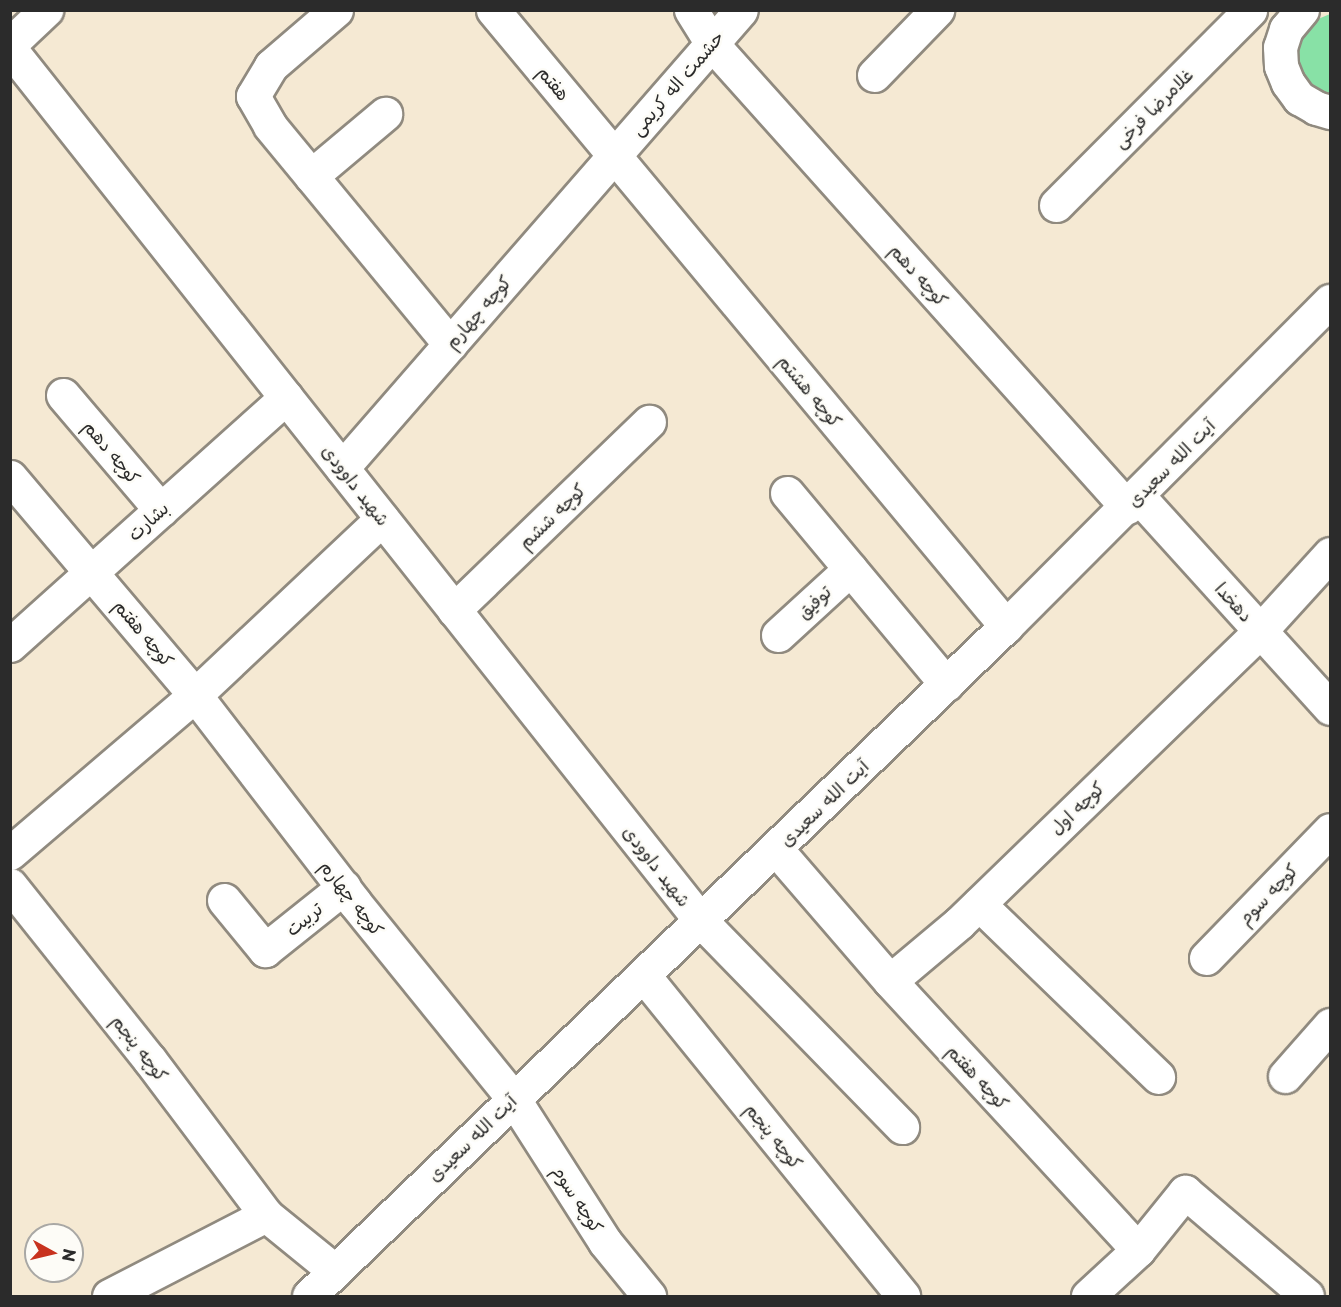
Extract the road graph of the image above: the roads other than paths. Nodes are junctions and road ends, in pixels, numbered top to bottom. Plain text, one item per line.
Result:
1 (46, 10) edge
2 (336, 10) edge
3 (493, 10) edge
4 (691, 10) edge
5 (741, 10) edge
6 (937, 10) edge
7 (1250, 10) edge
8 (1285, 16) edge
9 (712, 44) junction
10 (10, 46) edge
11 (874, 75) dead end
12 (1330, 112) edge
13 (385, 114) dead end
14 (614, 156) junction
15 (311, 176) junction
16 (1056, 205) dead end
17 (1330, 301) edge
18 (450, 344) junction
19 (63, 395) dead end
20 (286, 397) junction
21 (650, 422) dead end
22 (342, 468) junction
23 (10, 477) edge
24 (787, 493) dead end
25 (1132, 502) junction
26 (161, 510) junction
27 (382, 519) junction
28 (1330, 554) edge
29 (850, 568) junction
30 (93, 572) junction
31 (454, 610) junction
32 (1006, 626) junction
33 (1260, 631) junction
34 (778, 635) dead end
35 (10, 645) edge
36 (946, 684) junction
37 (195, 695) junction
38 (1330, 708) edge
39 (1330, 830) edge
40 (776, 849) junction
41 (10, 853) edge
42 (10, 885) edge
43 (344, 887) junction
44 (224, 900) dead end
45 (979, 904) junction
46 (701, 921) junction
47 (1206, 958) dead end
48 (644, 976) junction
49 (890, 981) junction
50 (1330, 1025) edge
51 (1285, 1076) dead end
52 (1158, 1077) dead end
53 (513, 1098) junction
54 (902, 1127) dead end
55 (266, 1215) junction
56 (1138, 1250) junction
57 (335, 1271) junction
58 (109, 1296) edge
59 (309, 1296) edge
60 (650, 1296) edge
61 (903, 1296) edge
62 (1088, 1296) edge
63 (1307, 1296) edge

1 - 10 street
2 - 15 street
3 - 14 street, هفتم
4 - 9 street, کوچه دهم
5 - 9 street, حشمت اله کریمی
6 - 11 street
7 - 16 street, غلامرضا فرخی
8 - 12 street
9 - 14 street, حشمت اله کریمی
9 - 25 street, کوچه دهم
10 - 20 street, شهید داوودی
13 - 15 street
14 - 18 street, کوچه چهارم
14 - 32 street, کوچه هشتم
15 - 18 street
17 - 25 street, آیت الله سعیدی
18 - 22 street, کوچه چهارم
19 - 26 street, کوچه دهم
20 - 22 street, شهید داوودی
20 - 26 street, بشارت
21 - 31 street, کوچه ششم
22 - 27 street, شهید داوودی
23 - 30 street
24 - 29 street
25 - 32 street, آیت الله سعیدی
25 - 33 street, دهخدا
26 - 30 street, بشارت
27 - 31 street, شهید داوودی
27 - 37 street
28 - 33 street, کوچه اول
29 - 34 street, توفیق
29 - 36 street
30 - 35 street, بشارت
30 - 37 street, کوچه هفتم
31 - 46 street, شهید داوودی
32 - 36 street, آیت الله سعیدی
33 - 38 street, دهخدا
33 - 45 street, کوچه اول
36 - 40 street, آیت الله سعیدی
37 - 41 street
37 - 43 street, کوچه چهارم
39 - 47 street, کوچه سوم
40 - 46 street, آیت الله سعیدی
40 - 49 street, کوچه هفتم
42 - 55 street, کوچه پنجم
43 - 44 street, تربیت
43 - 53 street, کوچه چهارم
45 - 49 street, کوچه اول
45 - 52 street
46 - 48 street, آیت الله سعیدی
46 - 54 street, شهید داوودی
48 - 53 street, آیت الله سعیدی
48 - 61 street, کوچه پنجم
49 - 56 street, کوچه هفتم
50 - 51 street
53 - 57 street, آیت الله سعیدی
53 - 60 street, کوچه سوم
55 - 57 street, کوچه پنجم
55 - 58 street
56 - 62 street
56 - 63 street
57 - 59 street, آیت الله سعیدی

